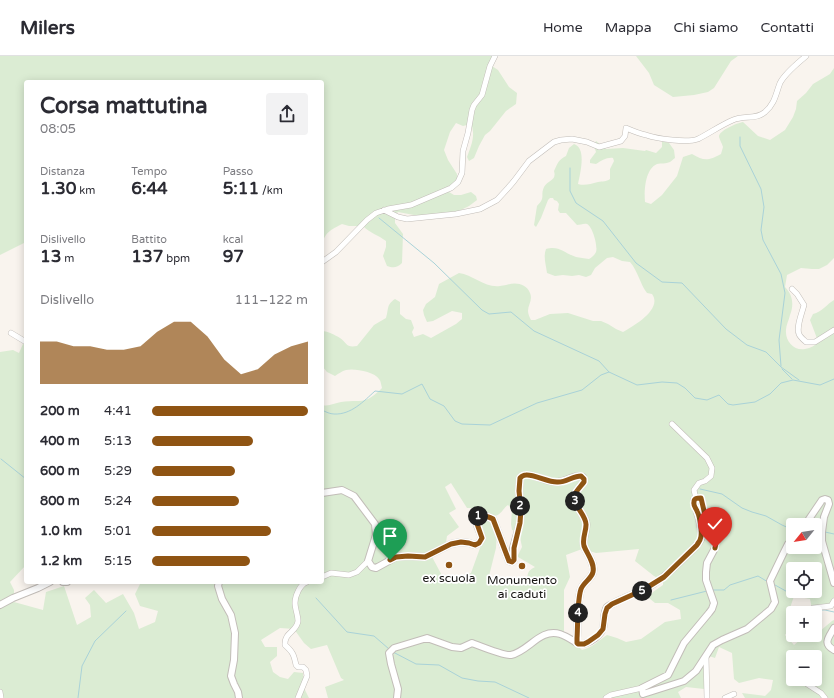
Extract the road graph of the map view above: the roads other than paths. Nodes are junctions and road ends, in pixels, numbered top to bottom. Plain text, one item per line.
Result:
1 (495, 56) edge
2 (806, 56) edge
3 (384, 210) junction
4 (324, 261) edge
5 (792, 289) dead end
6 (834, 330) edge
7 (11, 334) dead end
8 (24, 341) edge
9 (672, 424) dead end
10 (324, 493) edge
11 (697, 498) junction
12 (810, 518) edge
13 (822, 532) edge
14 (822, 541) edge
15 (786, 548) edge
16 (368, 561) junction
17 (324, 576) edge
18 (834, 583) edge
19 (46, 584) edge
20 (218, 584) edge
21 (303, 584) edge
22 (834, 602) edge
23 (0, 605) edge
24 (822, 607) edge
25 (834, 628) edge
26 (577, 643) junction
27 (834, 650) edge
28 (706, 656) junction
29 (810, 686) edge
30 (642, 688) junction
31 (0, 692) edge
32 (734, 694) dead end
33 (1, 698) edge
34 (239, 698) edge
35 (298, 698) edge
36 (397, 698) edge
37 (606, 698) edge
38 (707, 698) edge
39 (725, 698) edge
40 (826, 698) edge

1 - 3 street
2 - 3 street
3 - 4 street
5 - 6 street
7 - 8 street
9 - 11 street
10 - 16 street
11 - 26 street
11 - 30 street
12 - 13 street
14 - 18 street
15 - 28 street
16 - 17 street
16 - 26 street
19 - 23 street
20 - 34 street
21 - 35 street
22 - 24 street
25 - 27 street
26 - 36 street
28 - 30 street
28 - 38 street
29 - 40 street
30 - 37 street
31 - 33 street
32 - 39 street

